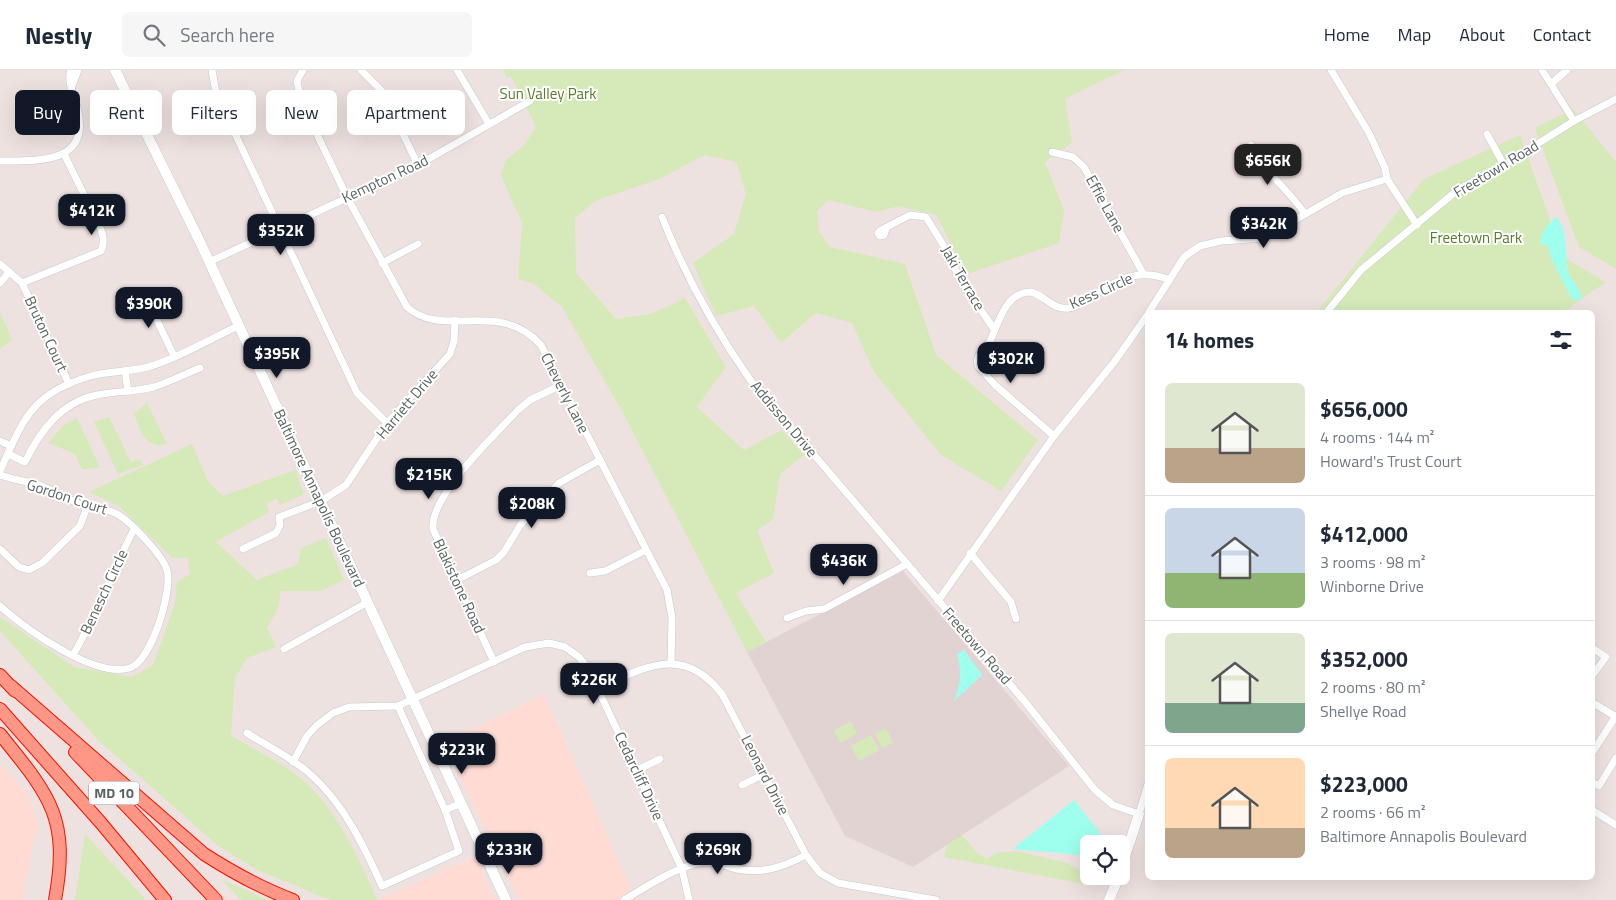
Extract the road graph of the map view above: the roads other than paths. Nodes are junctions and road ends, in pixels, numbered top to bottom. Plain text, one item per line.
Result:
1 (71, 70) edge
2 (78, 70) edge
3 (115, 70) edge
4 (212, 70) edge
5 (303, 70) edge
6 (361, 70) edge
7 (457, 70) edge
8 (1331, 70) edge
9 (1542, 70) edge
10 (1567, 70) edge
11 (1552, 84) junction
12 (72, 86) junction
13 (1616, 99) edge
14 (530, 101) dead end
15 (1574, 121) junction
16 (489, 124) junction
17 (1487, 134) dead end
18 (1251, 146) dead end
19 (1052, 152) dead end
20 (64, 154) junction
21 (0, 161) edge
22 (418, 165) junction
23 (1504, 166) junction
24 (1387, 180) junction
25 (347, 197) junction
26 (1305, 214) junction
27 (662, 217) dead end
28 (1417, 225) junction
29 (886, 229) dead end
30 (280, 230) junction
31 (418, 244) dead end
32 (209, 262) junction
33 (382, 263) junction
34 (0, 264) edge
35 (9, 272) junction
36 (1144, 273) junction
37 (1170, 280) junction
38 (0, 283) edge
39 (22, 283) junction
40 (144, 292) dead end
41 (1150, 310) edge
42 (1329, 310) edge
43 (1145, 317) edge
44 (454, 320) junction
45 (238, 326) junction
46 (994, 328) junction
47 (174, 356) junction
48 (200, 368) dead end
49 (125, 371) junction
50 (69, 384) junction
51 (561, 385) junction
52 (128, 391) junction
53 (387, 423) junction
54 (1054, 436) junction
55 (0, 441) edge
56 (10, 446) junction
57 (8, 454) junction
58 (600, 460) junction
59 (0, 471) edge
60 (0, 474) edge
61 (321, 501) junction
62 (87, 507) junction
63 (134, 529) junction
64 (0, 549) edge
65 (243, 549) dead end
66 (646, 550) junction
67 (970, 553) junction
68 (907, 564) junction
69 (590, 572) dead end
70 (457, 580) junction
71 (938, 600) junction
72 (368, 602) junction
73 (0, 606) edge
74 (787, 618) dead end
75 (1016, 619) dead end
76 (284, 649) dead end
77 (1595, 650) edge
78 (73, 655) junction
79 (494, 662) junction
80 (671, 663) junction
81 (1595, 672) edge
82 (0, 675) edge
83 (11, 686) junction
84 (598, 688) junction
85 (413, 699) junction
86 (1595, 704) edge
87 (398, 706) junction
88 (0, 709) edge
89 (1616, 717) edge
90 (247, 733) dead end
91 (0, 734) edge
92 (1595, 748) edge
93 (1616, 758) edge
94 (660, 759) dead end
95 (293, 762) junction
96 (637, 770) junction
97 (765, 774) junction
98 (1595, 784) edge
99 (742, 785) dead end
100 (1145, 794) edge
101 (462, 803) junction
102 (445, 810) junction
103 (1595, 812) edge
104 (1139, 814) junction
105 (1616, 826) edge
106 (1130, 842) edge
107 (806, 855) junction
108 (682, 869) junction
109 (1116, 885) edge
110 (54, 900) edge
111 (165, 900) edge
112 (216, 900) edge
113 (293, 900) edge
114 (506, 900) edge
115 (624, 900) edge
116 (689, 900) edge
117 (936, 900) edge
118 (1110, 900) edge

1 - 12 street
2 - 12 street
3 - 32 main road, Baltimore Annapolis Boulevard
4 - 30 street
5 - 25 street, Cheverly Lane
6 - 22 street
7 - 16 street
8 - 24 street
9 - 11 street
10 - 11 street
11 - 15 street
12 - 20 street
13 - 15 street, Freetown Road
14 - 16 street, Kempton Road
15 - 23 street, Freetown Road
16 - 22 street, Kempton Road
17 - 23 street
18 - 26 street
19 - 36 street, Effie Lane
20 - 21 street
20 - 39 street
22 - 25 street, Kempton Road
23 - 28 street, Freetown Road
24 - 26 street, Freetown Road
24 - 28 street
25 - 30 street, Kempton Road
25 - 33 street, Cheverly Lane
26 - 37 street, Freetown Road
27 - 68 street, Addisson Drive
28 - 42 street, Freetown Road
29 - 46 street, Jaki Terrace
30 - 32 street, Kempton Road
30 - 53 street
31 - 33 street
32 - 45 main road, Baltimore Annapolis Boulevard
33 - 44 street, Cheverly Lane
34 - 35 street
35 - 38 street
35 - 39 street
36 - 37 street, Kess Circle
36 - 46 street, Kess Circle
37 - 41 street, Freetown Road
39 - 50 street, Bruton Court
40 - 47 street
43 - 54 street, Freetown Road
44 - 51 street, Cheverly Lane
44 - 53 street, Harriett Drive
45 - 47 street
45 - 61 main road, Baltimore Annapolis Boulevard
46 - 54 street
47 - 49 street
48 - 52 street
49 - 50 street
49 - 52 street
50 - 56 street
51 - 58 street, Cheverly Lane
51 - 70 street, Blakistone Road
52 - 57 street
53 - 61 street, Harriett Drive
54 - 67 street, Freetown Road
55 - 56 street
56 - 57 street
57 - 59 street
58 - 66 street, Cheverly Lane
58 - 70 street
60 - 62 street, Gordon Court
61 - 65 street, Harriett Drive
61 - 72 main road, Baltimore Annapolis Boulevard
62 - 63 street, Gordon Court
62 - 64 street
63 - 78 street, Benesch Circle
63 - 78 street, Gordon Court
66 - 69 street
66 - 80 street, Cheverly Lane
67 - 71 street, Freetown Road
67 - 75 street
68 - 71 street, Addisson Drive
68 - 74 street
70 - 79 street, Blakistone Road
71 - 104 street, Freetown Road
72 - 76 street
72 - 85 main road, Baltimore Annapolis Boulevard
73 - 78 street
77 - 81 street
79 - 84 street, Cedarcliff Drive
79 - 85 street, Cedarcliff Drive
80 - 84 street, Leonard Drive
80 - 97 street, Leonard Drive
82 - 83 highway, MD 10
83 - 112 highway, MD 10
83 - 113 highway
84 - 96 street, Cedarcliff Drive
85 - 87 street, Cedarcliff Drive
85 - 101 main road, Baltimore Annapolis Boulevard
86 - 89 street
87 - 95 street
87 - 102 street
88 - 111 highway, MD 10
89 - 92 street
90 - 95 street
91 - 110 highway
93 - 98 street
94 - 96 street
95 - 102 street
96 - 108 street, Cedarcliff Drive
97 - 99 street
97 - 107 street, Leonard Drive
100 - 104 street
101 - 102 street
101 - 114 main road, Baltimore Annapolis Boulevard
103 - 105 street
104 - 106 main road
107 - 108 street
107 - 117 street, Leonard Drive
108 - 115 street
108 - 116 street, Cedarcliff Drive
109 - 118 main road

